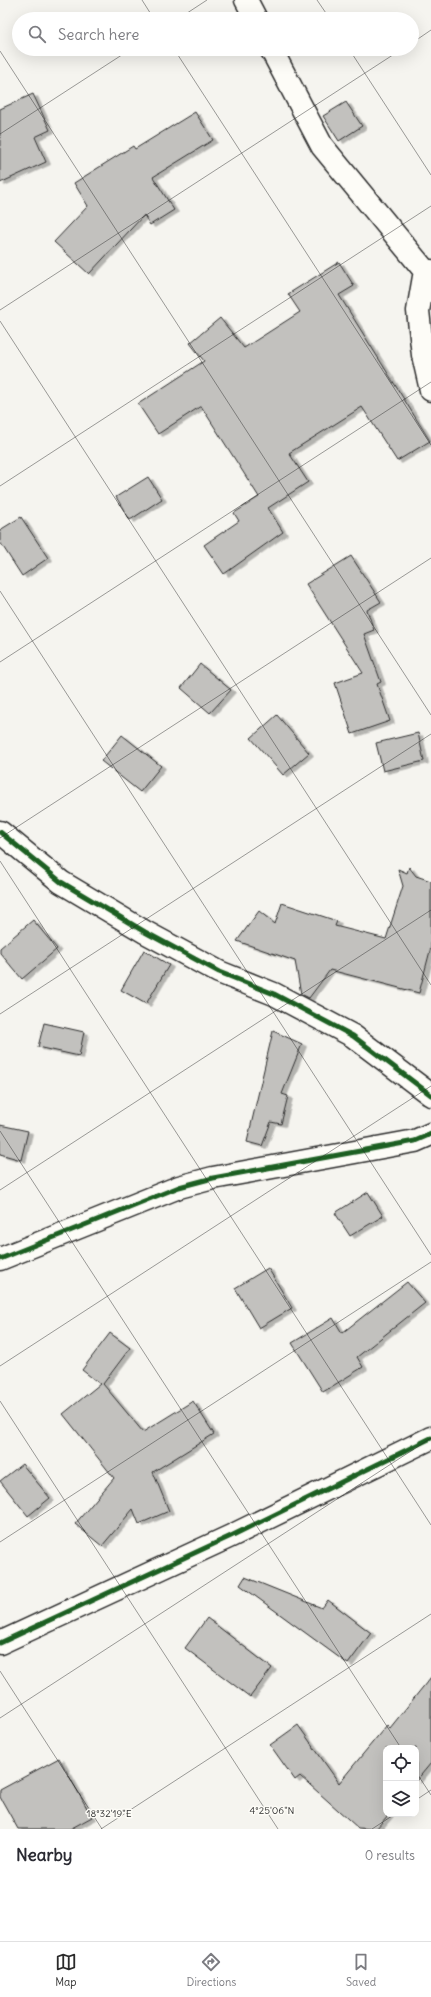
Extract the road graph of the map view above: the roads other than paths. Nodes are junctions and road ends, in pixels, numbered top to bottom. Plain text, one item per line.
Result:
1 (246, 0) edge
2 (252, 12) edge
3 (275, 56) edge
4 (428, 271) edge
5 (431, 390) edge
6 (0, 832) edge
7 (431, 1095) edge
8 (431, 1134) edge
9 (0, 1259) edge
10 (431, 1438) edge
11 (0, 1643) edge

1 - 2 street
3 - 4 street
4 - 5 street
6 - 7 street
8 - 9 street
10 - 11 street

